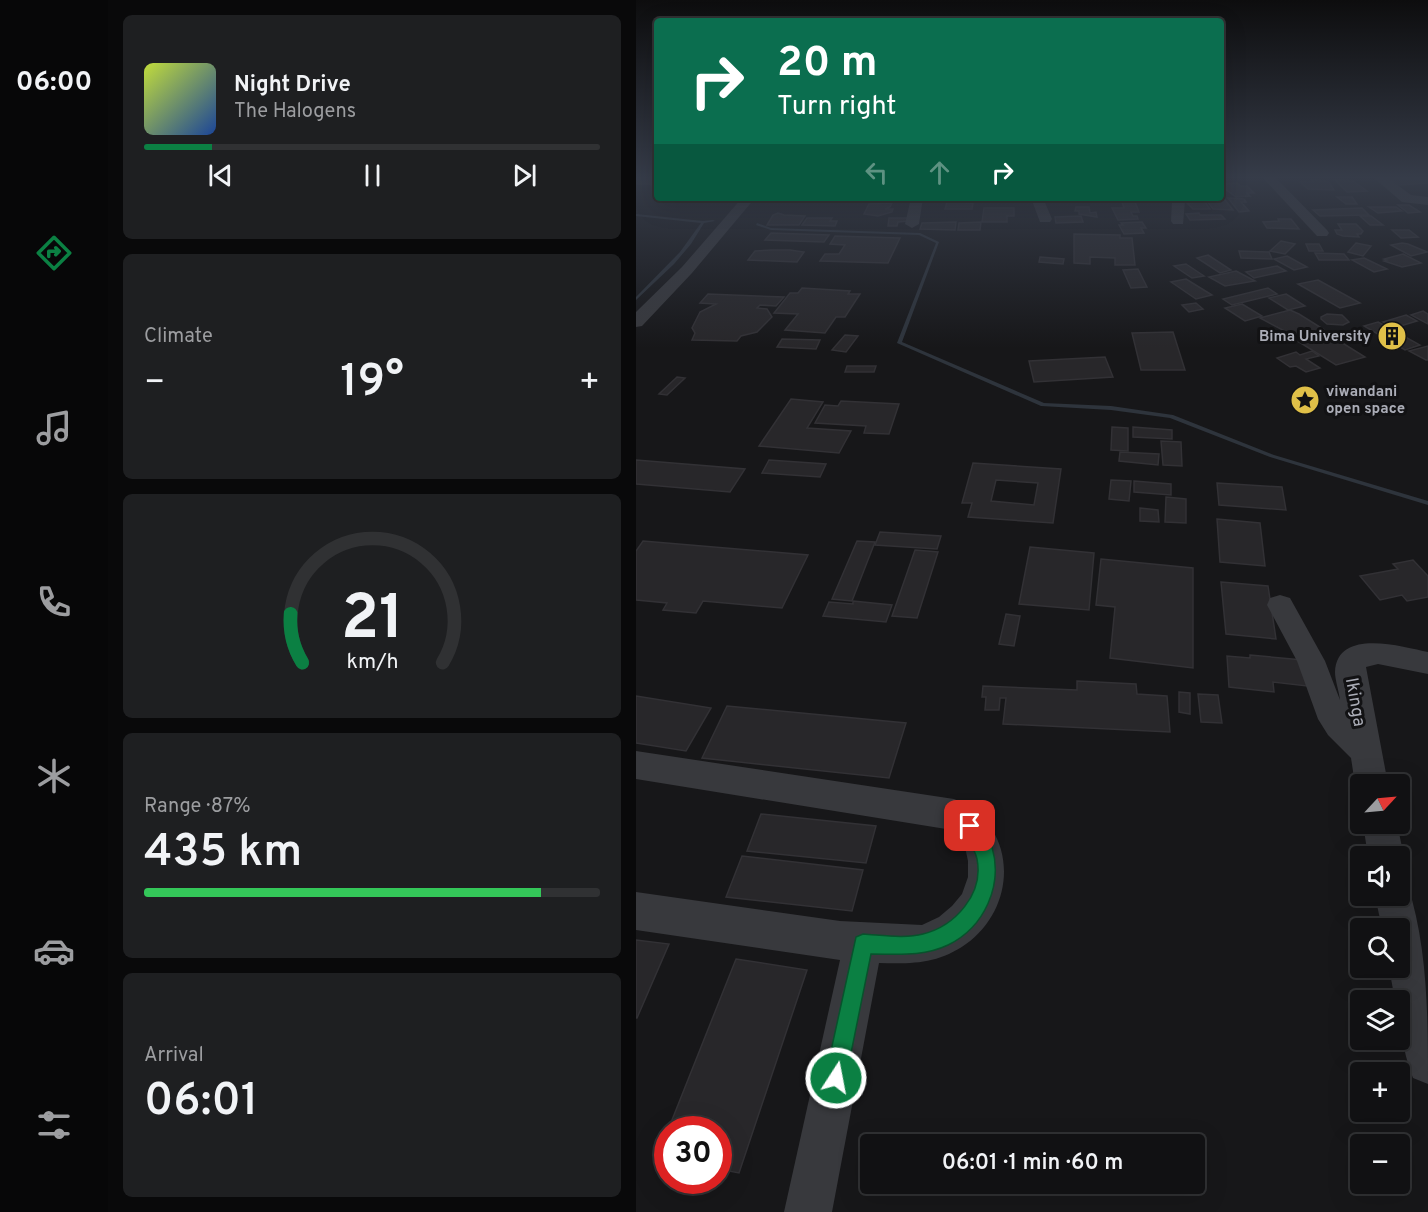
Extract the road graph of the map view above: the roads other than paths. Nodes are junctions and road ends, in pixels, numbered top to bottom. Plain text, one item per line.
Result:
1 (718, 235) edge
2 (636, 321) edge
3 (1280, 605) dead end
4 (1428, 663) edge
5 (1365, 751) junction
6 (636, 765) edge
7 (1370, 774) edge
8 (1396, 906) edge
9 (636, 911) edge
10 (863, 944) junction
11 (1428, 1063) edge
12 (808, 1212) edge

1 - 2 street
3 - 5 street
4 - 5 street, Ikinga
5 - 7 street, Ikinga
6 - 10 street
8 - 11 street
9 - 10 street
10 - 12 street

